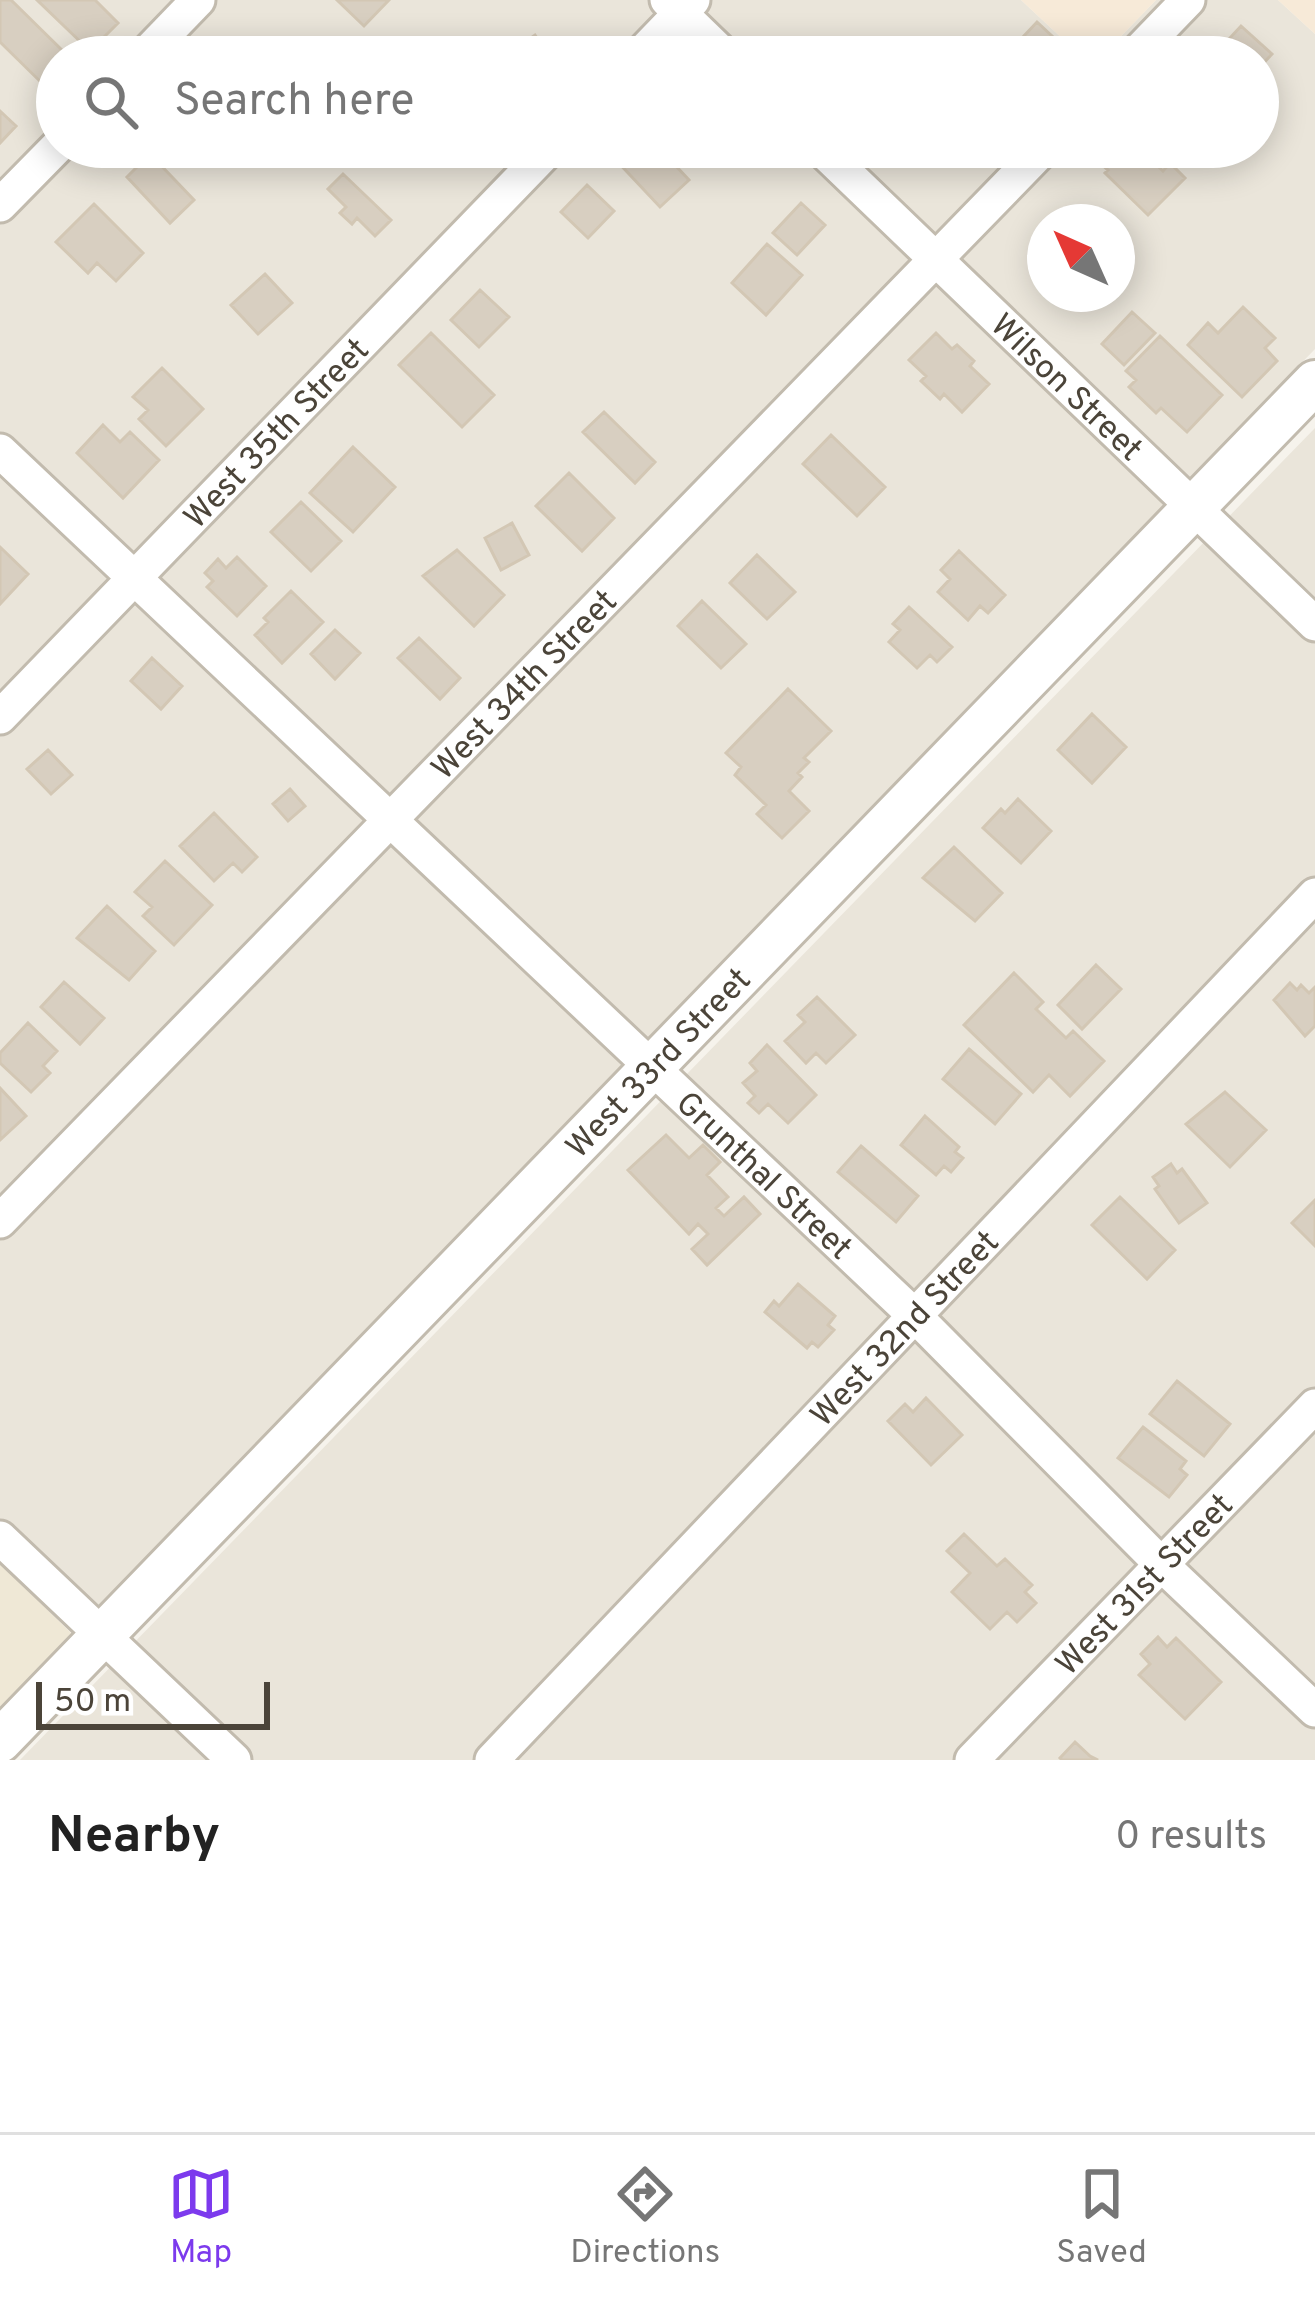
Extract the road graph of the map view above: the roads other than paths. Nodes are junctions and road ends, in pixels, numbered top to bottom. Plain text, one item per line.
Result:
1 (198, 0) edge
2 (1188, 0) edge
3 (680, 4) edge
4 (163, 36) edge
5 (655, 36) edge
6 (708, 36) edge
7 (1153, 36) edge
8 (36, 168) edge
9 (531, 168) edge
10 (841, 168) edge
11 (1026, 168) edge
12 (0, 205) edge
13 (936, 260) junction
14 (1315, 382) edge
15 (0, 451) edge
16 (1196, 506) junction
17 (134, 578) junction
18 (1315, 624) edge
19 (0, 717) edge
20 (390, 824) junction
21 (1315, 895) edge
22 (650, 1067) junction
23 (0, 1221) edge
24 (915, 1316) junction
25 (1315, 1406) edge
26 (0, 1538) edge
27 (1162, 1564) junction
28 (102, 1635) junction
29 (1315, 1710) edge
30 (0, 1741) edge
31 (234, 1760) edge
32 (491, 1760) edge
33 (972, 1760) edge

1 - 4 street
2 - 7 street
3 - 5 street
3 - 6 street
8 - 12 street
9 - 17 street, West 35th Street
10 - 13 street, Wilson Street
11 - 13 street, West 34th Street
13 - 16 street, Wilson Street
13 - 20 street, West 34th Street
14 - 16 street, West 33rd Street
15 - 17 street, Grunthal Street
16 - 18 street, Wilson Street
16 - 22 street, West 33rd Street
17 - 19 street, West 35th Street
17 - 20 street, Grunthal Street
20 - 22 street, Grunthal Street
20 - 23 street, West 34th Street
21 - 24 street, West 32nd Street
22 - 24 street, Grunthal Street
22 - 28 street, West 33rd Street
24 - 27 street, Grunthal Street
24 - 32 street, West 32nd Street
25 - 27 street, West 31st Street
26 - 28 street
27 - 29 street, Grunthal Street
27 - 33 street, West 31st Street
28 - 30 street, West 33rd Street
28 - 31 street

